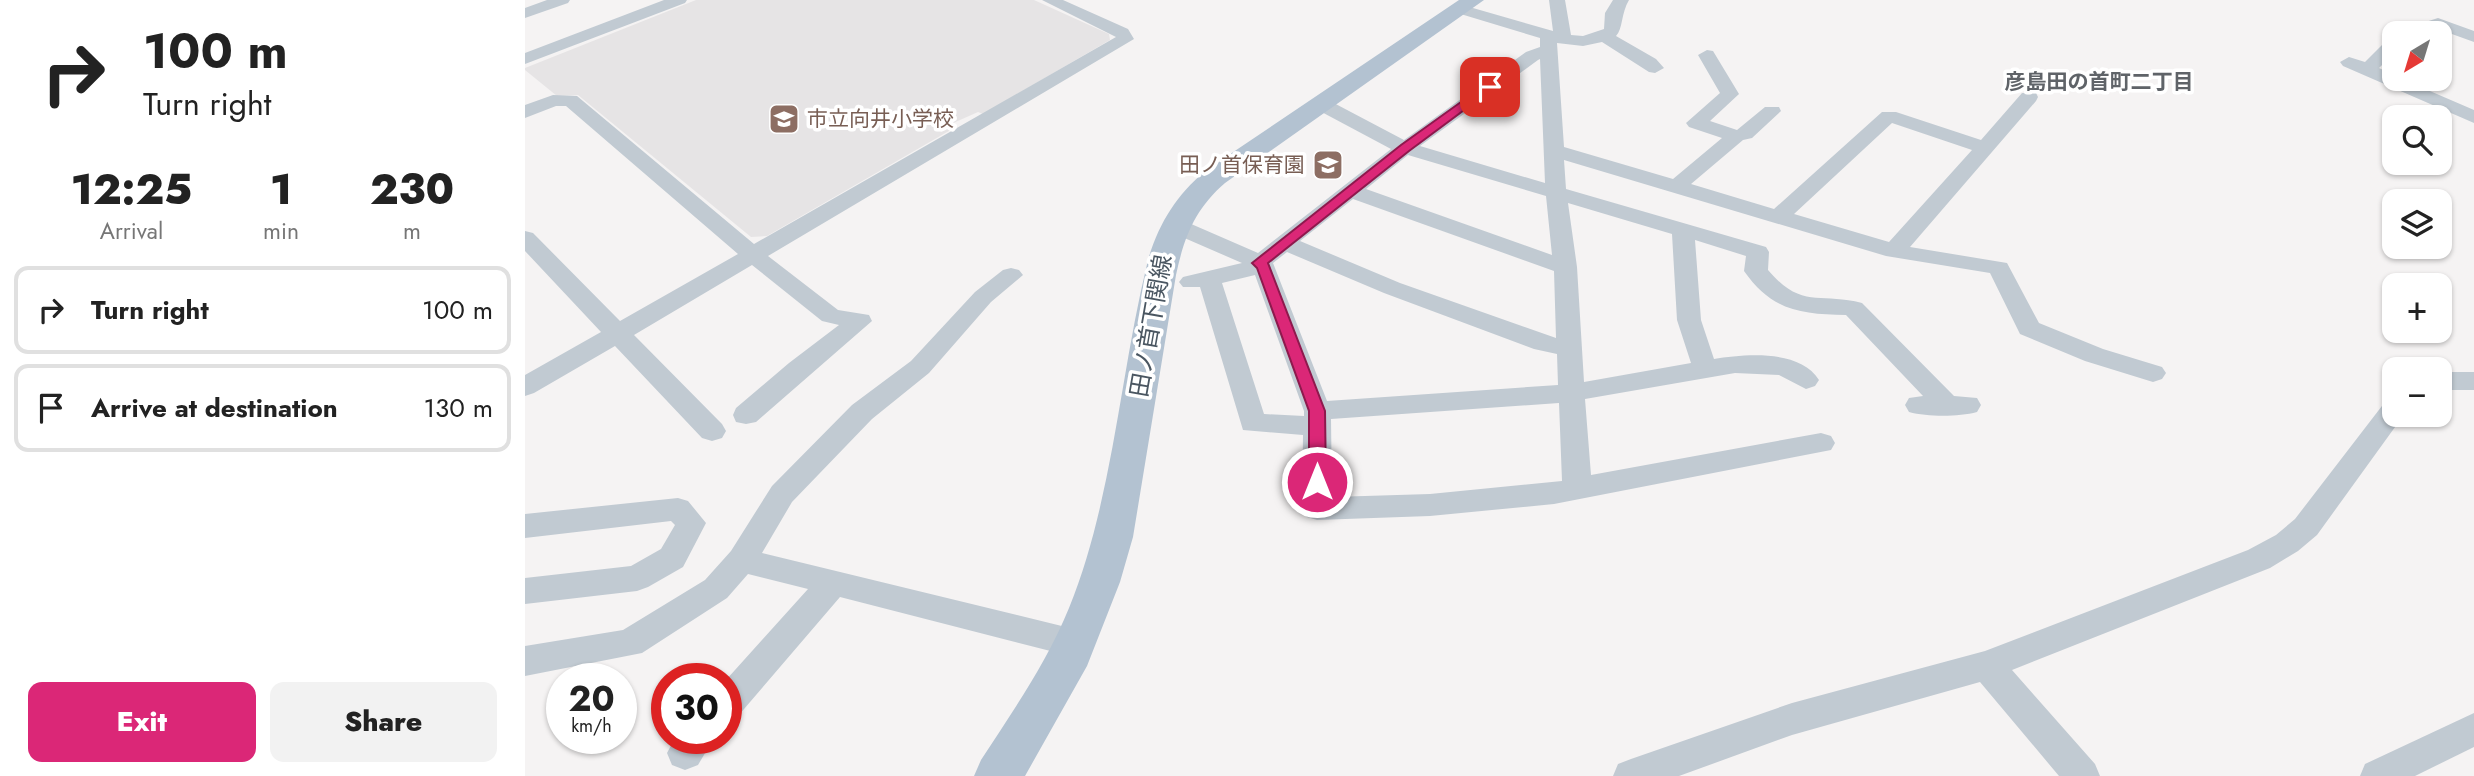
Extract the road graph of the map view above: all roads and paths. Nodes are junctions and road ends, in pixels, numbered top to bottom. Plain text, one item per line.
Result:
1 (562, 0) edge
2 (678, 0) edge
3 (1050, 0) edge
4 (1557, 0) edge
5 (1621, 0) edge
6 (1467, 4) edge
7 (525, 13) edge
8 (2452, 28) edge
9 (1606, 36) junction
10 (2474, 37) edge
11 (1548, 50) junction
12 (1707, 55) dead end
13 (2382, 55) edge
14 (525, 59) edge
15 (2349, 62) dead end
16 (1655, 68) dead end
17 (2367, 70) junction
18 (2029, 97) dead end
19 (1323, 104) junction
20 (1772, 111) dead end
21 (525, 112) edge
22 (2471, 114) edge
23 (1736, 136) junction
24 (1405, 148) junction
25 (1986, 148) junction
26 (1553, 150) junction
27 (1677, 186) junction
28 (1351, 191) junction
29 (1556, 193) junction
30 (1779, 216) junction
31 (1174, 225) junction
32 (1683, 230) junction
33 (525, 238) edge
34 (1285, 243) junction
35 (1893, 251) junction
36 (752, 254) junction
37 (1259, 263) junction
38 (1565, 267) junction
39 (1011, 275) dead end
40 (618, 333) junction
41 (1570, 349) junction
42 (1706, 368) junction
43 (2153, 373) dead end
44 (1807, 380) dead end
45 (2452, 381) edge
46 (2474, 381) edge
47 (525, 387) edge
48 (1571, 393) junction
49 (1918, 405) dead end
50 (746, 415) dead end
51 (1317, 419) junction
52 (2382, 425) edge
53 (712, 431) dead end
54 (1821, 443) dead end
55 (1577, 489) junction
56 (525, 526) edge
57 (742, 561) junction
58 (832, 584) junction
59 (525, 591) edge
60 (1074, 643) junction
61 (525, 661) edge
62 (1987, 665) junction
63 (742, 687) edge
64 (2474, 729) edge
65 (998, 776) edge
66 (1631, 776) edge
67 (2082, 776) edge
68 (2378, 776) edge

1 - 7 street
2 - 14 street
3 - 36 street
4 - 9 street
5 - 9 street
6 - 11 street
6 - 19 main road, 田ノ首下関線
8 - 10 street
9 - 16 street
11 - 24 street
11 - 26 street
12 - 23 street
13 - 17 street
15 - 17 street
17 - 22 street
18 - 25 street
19 - 24 street
19 - 31 main road, 田ノ首下関線
20 - 23 street
21 - 36 street
23 - 27 street
24 - 28 street
24 - 29 street
25 - 30 street
25 - 35 street
26 - 27 street
26 - 29 street
27 - 30 street
28 - 34 street
28 - 38 street
29 - 32 street
29 - 38 street
30 - 35 street
31 - 37 street
31 - 60 main road, 田ノ首下関線
32 - 42 street
32 - 49 street
33 - 40 street
34 - 37 street
34 - 41 street
35 - 43 street
36 - 40 street
36 - 50 street
37 - 51 street
37 - 51 street
38 - 41 street
39 - 57 street
40 - 47 street
40 - 53 street
41 - 48 street
42 - 44 street
42 - 48 street
45 - 46 street
48 - 51 street
48 - 55 street
51 - 55 street
52 - 62 street
54 - 55 street
56 - 59 street
57 - 58 street
57 - 61 street
58 - 60 street
58 - 63 street
60 - 65 main road, 田ノ首下関線
62 - 66 street
62 - 67 street
64 - 68 street

